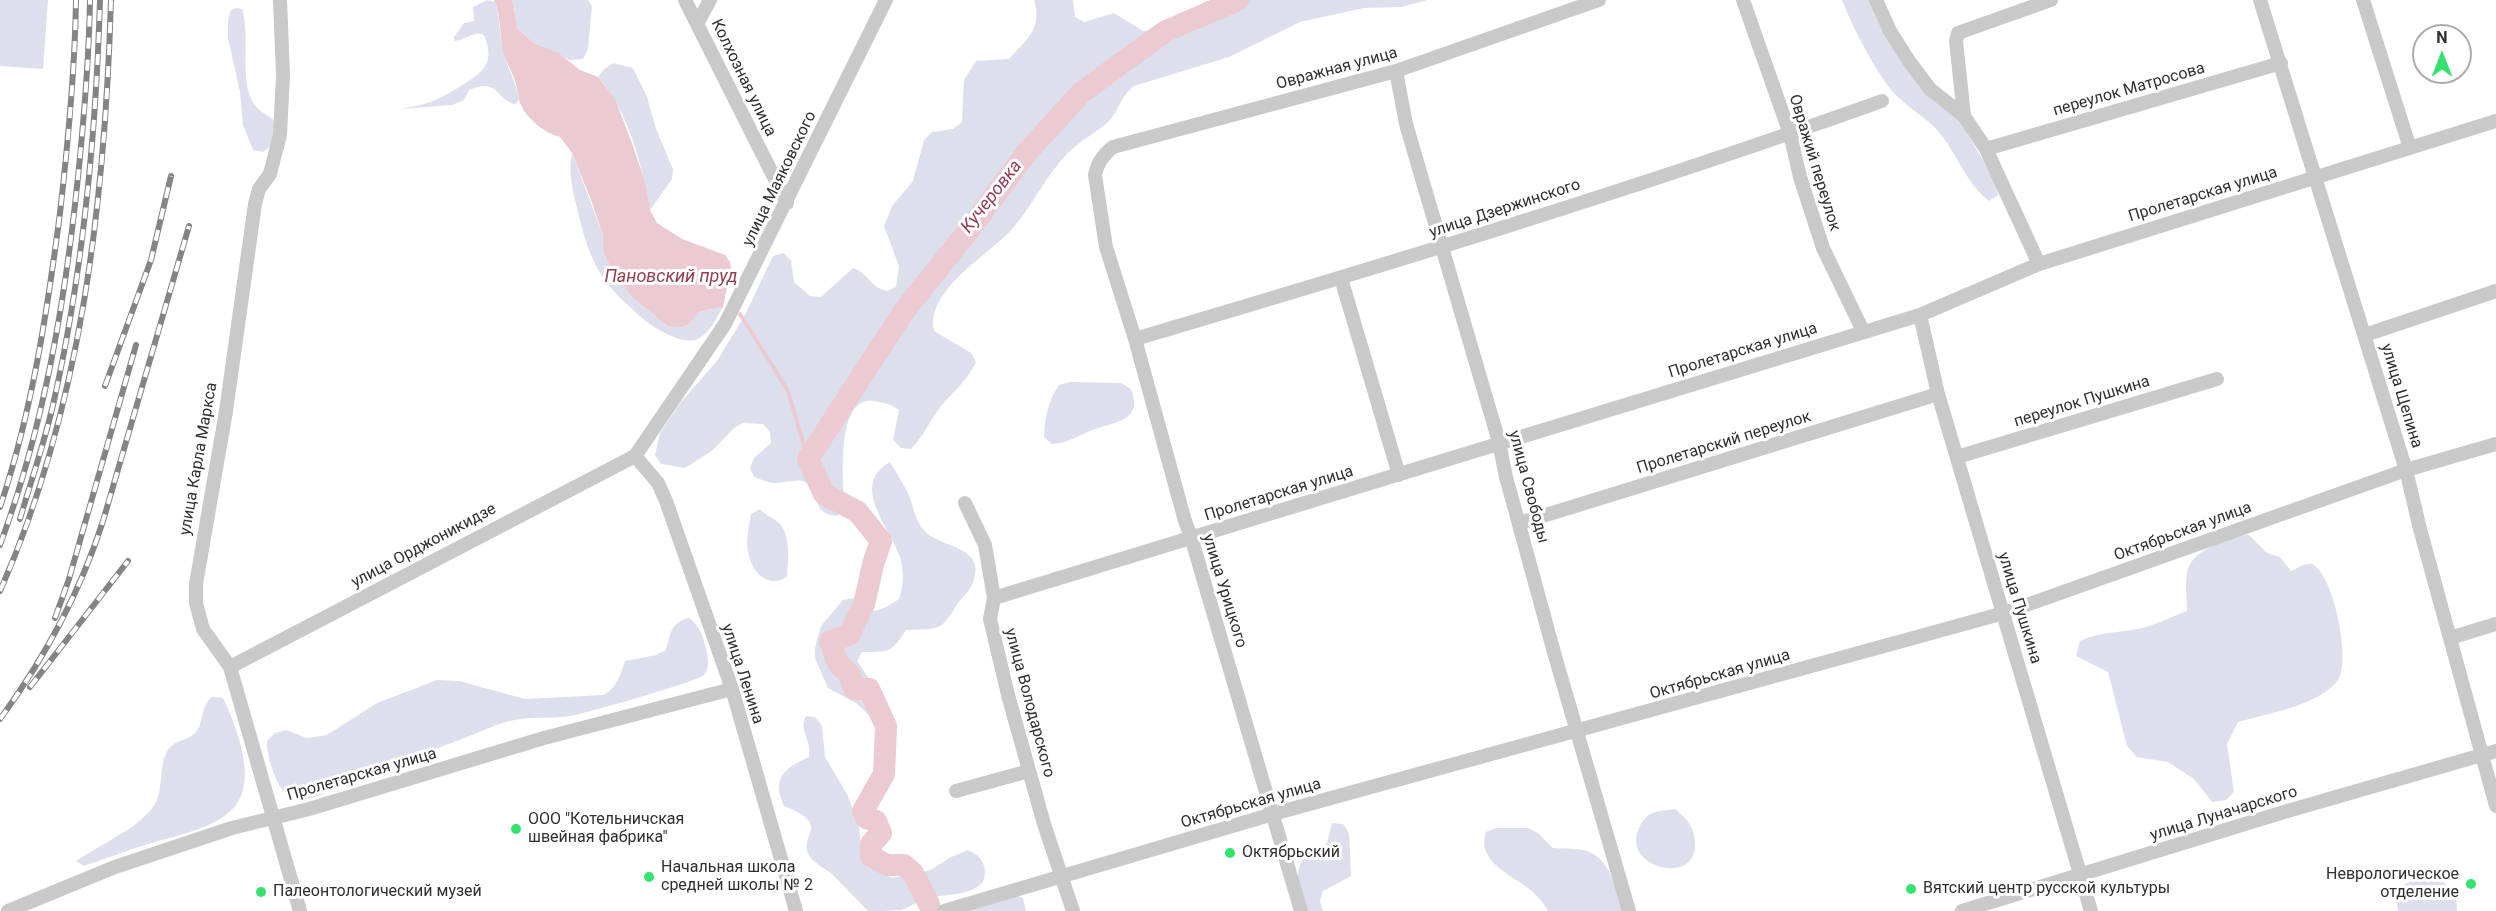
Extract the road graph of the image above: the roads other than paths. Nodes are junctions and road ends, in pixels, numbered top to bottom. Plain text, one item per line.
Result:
1 (280, 0) edge
2 (685, 0) edge
3 (710, 0) edge
4 (886, 0) edge
5 (1599, 0) edge
6 (1743, 0) edge
7 (1876, 0) edge
8 (2051, 0) edge
9 (2260, 0) edge
10 (2363, 0) edge
11 (698, 24) junction
12 (2281, 63) junction
13 (1396, 71) junction
14 (1882, 101) dead end
15 (1964, 116) junction
16 (2496, 121) edge
17 (1790, 134) junction
18 (2410, 148) junction
19 (1986, 149) junction
20 (1095, 175) joint
21 (2316, 178) junction
22 (787, 203) junction
23 (1440, 247) junction
24 (2039, 264) junction
25 (1341, 278) junction
26 (2496, 291) edge
27 (1920, 315) junction
28 (1863, 331) junction
29 (2365, 335) junction
30 (1135, 339) junction
31 (2217, 379) dead end
32 (1938, 394) junction
33 (1499, 442) junction
34 (2496, 444) edge
35 (635, 456) junction
36 (1957, 457) junction
37 (2406, 470) junction
38 (1399, 475) junction
39 (965, 503) dead end
40 (1520, 523) junction
41 (1191, 537) junction
42 (994, 598) junction
43 (2004, 613) junction
44 (2496, 624) edge
45 (2450, 638) junction
46 (230, 667) junction
47 (732, 689) junction
48 (1578, 732) junction
49 (2496, 751) edge
50 (2482, 755) junction
51 (1029, 771) junction
52 (956, 791) dead end
53 (2496, 806) edge
54 (1273, 814) junction
55 (274, 818) junction
56 (2081, 876) junction
57 (1061, 877) junction
58 (8, 911) edge
59 (300, 911) edge
60 (796, 911) edge
61 (944, 911) edge
62 (1073, 911) edge
63 (1301, 911) edge
64 (1629, 911) edge
65 (1962, 911) edge
66 (2091, 911) edge

1 - 46 street, улица Карла Маркса
2 - 11 street, Колхозная улица
3 - 11 street
4 - 22 street, улица Маяковского
5 - 13 street, Овражная улица
6 - 17 street, Овражий переулок
7 - 15 street
8 - 15 street
9 - 12 street, улица Щепина
10 - 18 street
11 - 22 street, Колхозная улица
12 - 19 street, переулок Матросова
12 - 21 street, улица Щепина
13 - 20 street, Овражная улица
13 - 23 street, улица Свободы
14 - 17 street, улица Дзержинского
15 - 19 street
16 - 18 street, Пролетарская улица
17 - 23 street, улица Дзержинского
17 - 28 street, Овражий переулок
18 - 21 street, Пролетарская улица
19 - 24 street
20 - 30 street, улица Урицкого
21 - 24 street, Пролетарская улица
21 - 29 street, улица Щепина
22 - 35 street, улица Маяковского
23 - 25 street, улица Дзержинского
23 - 33 street, улица Свободы
24 - 27 street, Пролетарская улица
25 - 30 street, улица Дзержинского
25 - 38 street
26 - 29 street
27 - 28 street, Пролетарская улица
27 - 32 street, улица Пушкина
28 - 33 street, Пролетарская улица
29 - 37 street, улица Щепина
30 - 41 street, улица Урицкого
31 - 36 street, переулок Пушкина
32 - 36 street, улица Пушкина
32 - 40 street, Пролетарский переулок
33 - 38 street, Пролетарская улица
33 - 40 street, улица Свободы
34 - 37 street, Октябрьская улица
35 - 46 street, улица Орджоникидзе
35 - 47 street, улица Ленина
36 - 43 street, улица Пушкина
37 - 43 street, Октябрьская улица
37 - 45 street, улица Щепина
38 - 41 street, Пролетарская улица
39 - 42 street, улица Володарского
40 - 48 street, улица Свободы
41 - 42 street, Пролетарская улица
41 - 54 street, улица Урицкого
42 - 51 street, улица Володарского
43 - 48 street, Октябрьская улица
43 - 56 street, улица Пушкина
44 - 45 street
45 - 50 street, улица Щепина
46 - 55 street, улица Карла Маркса
47 - 55 street, Пролетарская улица
47 - 60 street, улица Ленина
48 - 54 street, Октябрьская улица
48 - 64 street, улица Свободы
49 - 50 street, улица Луначарского
50 - 53 street, улица Щепина
50 - 56 street, улица Луначарского
51 - 52 street
51 - 57 street, улица Володарского
54 - 57 street, Октябрьская улица
54 - 63 street, улица Урицкого
55 - 58 street, Пролетарская улица
55 - 59 street, улица Карла Маркса
56 - 65 street, улица Луначарского
56 - 66 street, улица Пушкина
57 - 61 street, Октябрьская улица
57 - 62 street, улица Володарского

